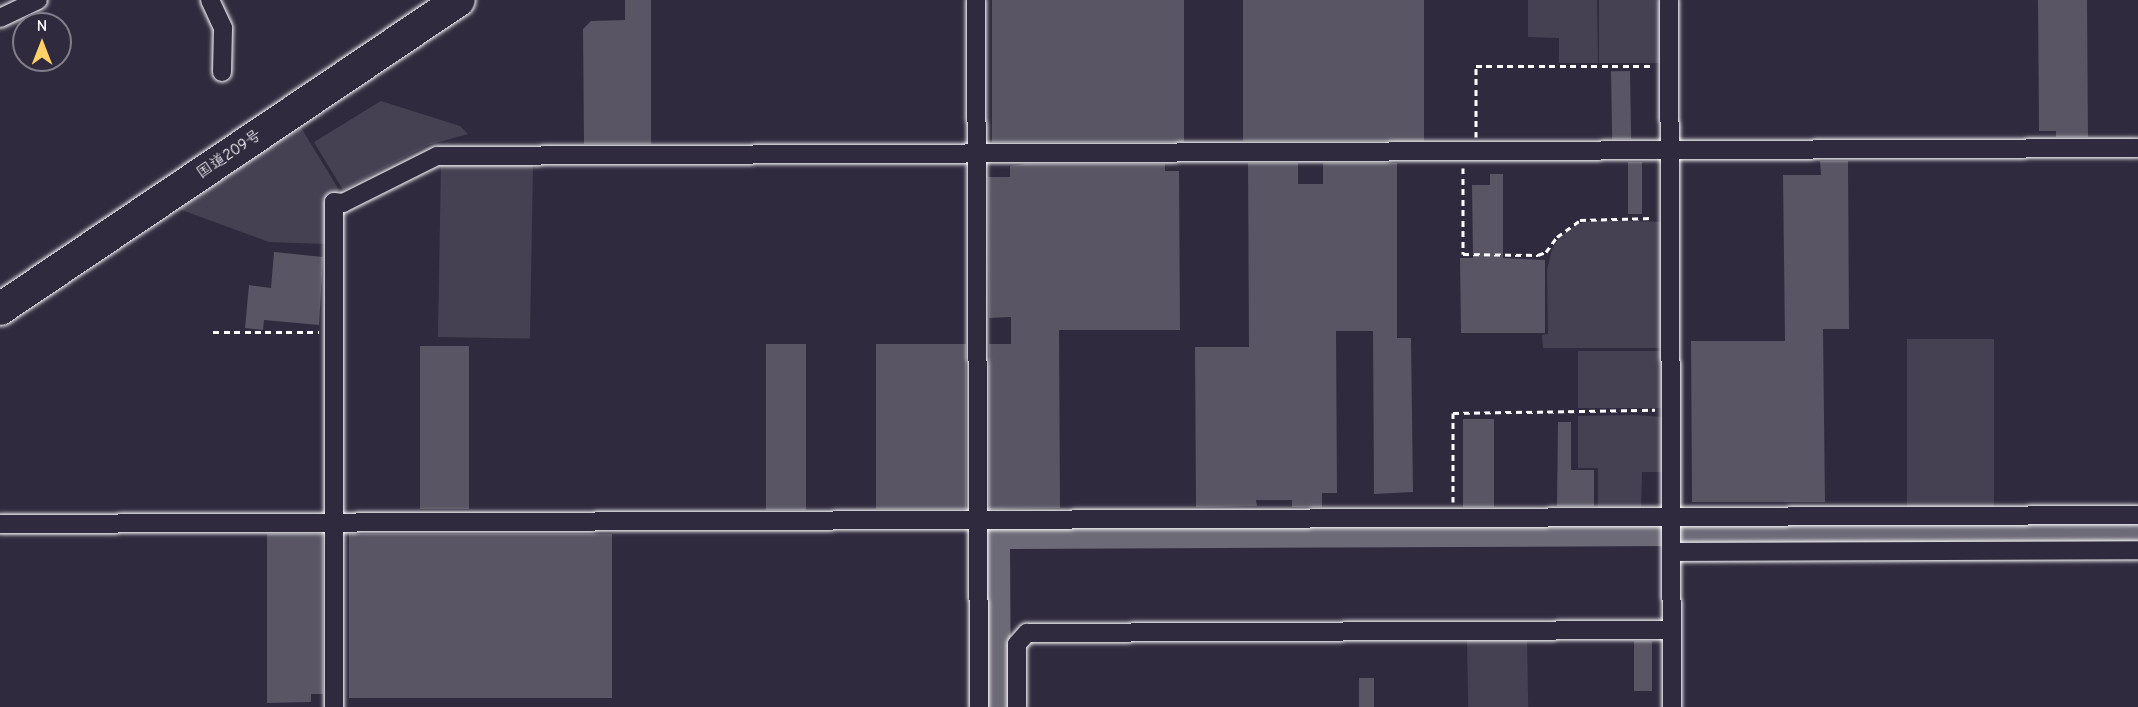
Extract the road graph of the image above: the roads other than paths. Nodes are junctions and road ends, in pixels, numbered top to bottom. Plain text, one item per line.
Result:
1 (38, 0) edge
2 (210, 0) edge
3 (459, 0) edge
4 (976, 0) edge
5 (1669, 0) edge
6 (0, 18) edge
7 (222, 72) dead end
8 (2138, 148) edge
9 (1671, 151) junction
10 (976, 153) junction
11 (0, 309) edge
12 (2138, 515) edge
13 (1671, 517) junction
14 (978, 520) junction
15 (333, 522) junction
16 (0, 524) edge
17 (2138, 550) edge
18 (1672, 552) junction
19 (1671, 630) junction
20 (334, 707) edge
21 (979, 707) edge
22 (1017, 707) edge
23 (1672, 707) edge

1 - 6 street
2 - 7 street
3 - 11 highway, 国道209号
4 - 10 street
5 - 9 street
8 - 9 street
9 - 10 street
9 - 13 street
10 - 14 street
10 - 15 street
12 - 13 street
13 - 14 street
13 - 18 street
14 - 15 street
14 - 21 street
15 - 16 street
15 - 20 street
17 - 18 street
18 - 19 street
19 - 22 street
19 - 23 street

